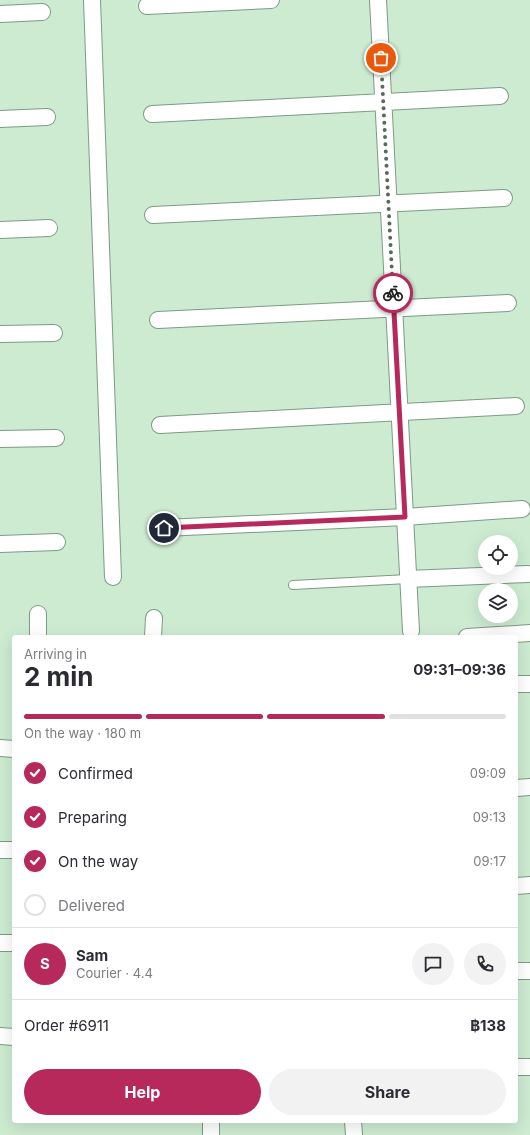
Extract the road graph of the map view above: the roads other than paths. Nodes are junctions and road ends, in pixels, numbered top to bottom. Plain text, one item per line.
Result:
1 (92, 0) edge
2 (271, 0) edge
3 (378, 0) edge
4 (147, 6) dead end
5 (42, 12) dead end
6 (0, 14) edge
7 (500, 96) dead end
8 (383, 101) junction
9 (152, 114) dead end
10 (47, 117) dead end
11 (0, 119) edge
12 (504, 198) dead end
13 (388, 205) junction
14 (153, 215) dead end
15 (49, 228) dead end
16 (0, 230) edge
17 (508, 302) dead end
18 (394, 308) junction
19 (158, 320) dead end
20 (54, 333) dead end
21 (0, 334) edge
22 (516, 406) dead end
23 (400, 413) junction
24 (160, 425) dead end
25 (56, 438) dead end
26 (0, 439) edge
27 (522, 509) dead end
28 (405, 517) junction
29 (164, 528) dead end
30 (57, 542) dead end
31 (0, 544) edge
32 (528, 574) dead end
33 (113, 577) dead end
34 (408, 579) junction
35 (293, 584) dead end
36 (38, 614) dead end
37 (154, 618) dead end
38 (411, 631) dead end
39 (530, 633) edge
40 (38, 635) edge
41 (153, 635) edge
42 (498, 635) edge
43 (518, 684) edge
44 (530, 684) edge
45 (0, 748) edge
46 (12, 749) edge
47 (530, 787) edge
48 (518, 788) edge
49 (0, 850) edge
50 (12, 850) edge
51 (530, 885) edge
52 (518, 886) edge
53 (0, 943) edge
54 (12, 943) edge
55 (518, 971) edge
56 (530, 971) edge
57 (0, 1036) edge
58 (12, 1037) edge
59 (518, 1067) edge
60 (530, 1067) edge
61 (211, 1123) edge
62 (354, 1123) edge
63 (211, 1135) edge
64 (354, 1135) edge

1 - 33 street
2 - 4 street
3 - 8 street
5 - 6 street
7 - 8 street
8 - 9 street
8 - 13 street
10 - 11 street
12 - 13 street
13 - 14 street
13 - 18 street
15 - 16 street
17 - 18 street
18 - 19 street
18 - 23 street
20 - 21 street
22 - 23 street
23 - 24 street
23 - 28 street
25 - 26 street
27 - 28 street
28 - 29 street
28 - 34 street
30 - 31 street
32 - 34 street
34 - 35 lane
34 - 38 street
36 - 40 street
37 - 41 street
39 - 42 street
43 - 44 street
45 - 46 street
47 - 48 street
49 - 50 street
51 - 52 street
53 - 54 street
55 - 56 street
57 - 58 street
59 - 60 street
61 - 63 street
62 - 64 street

